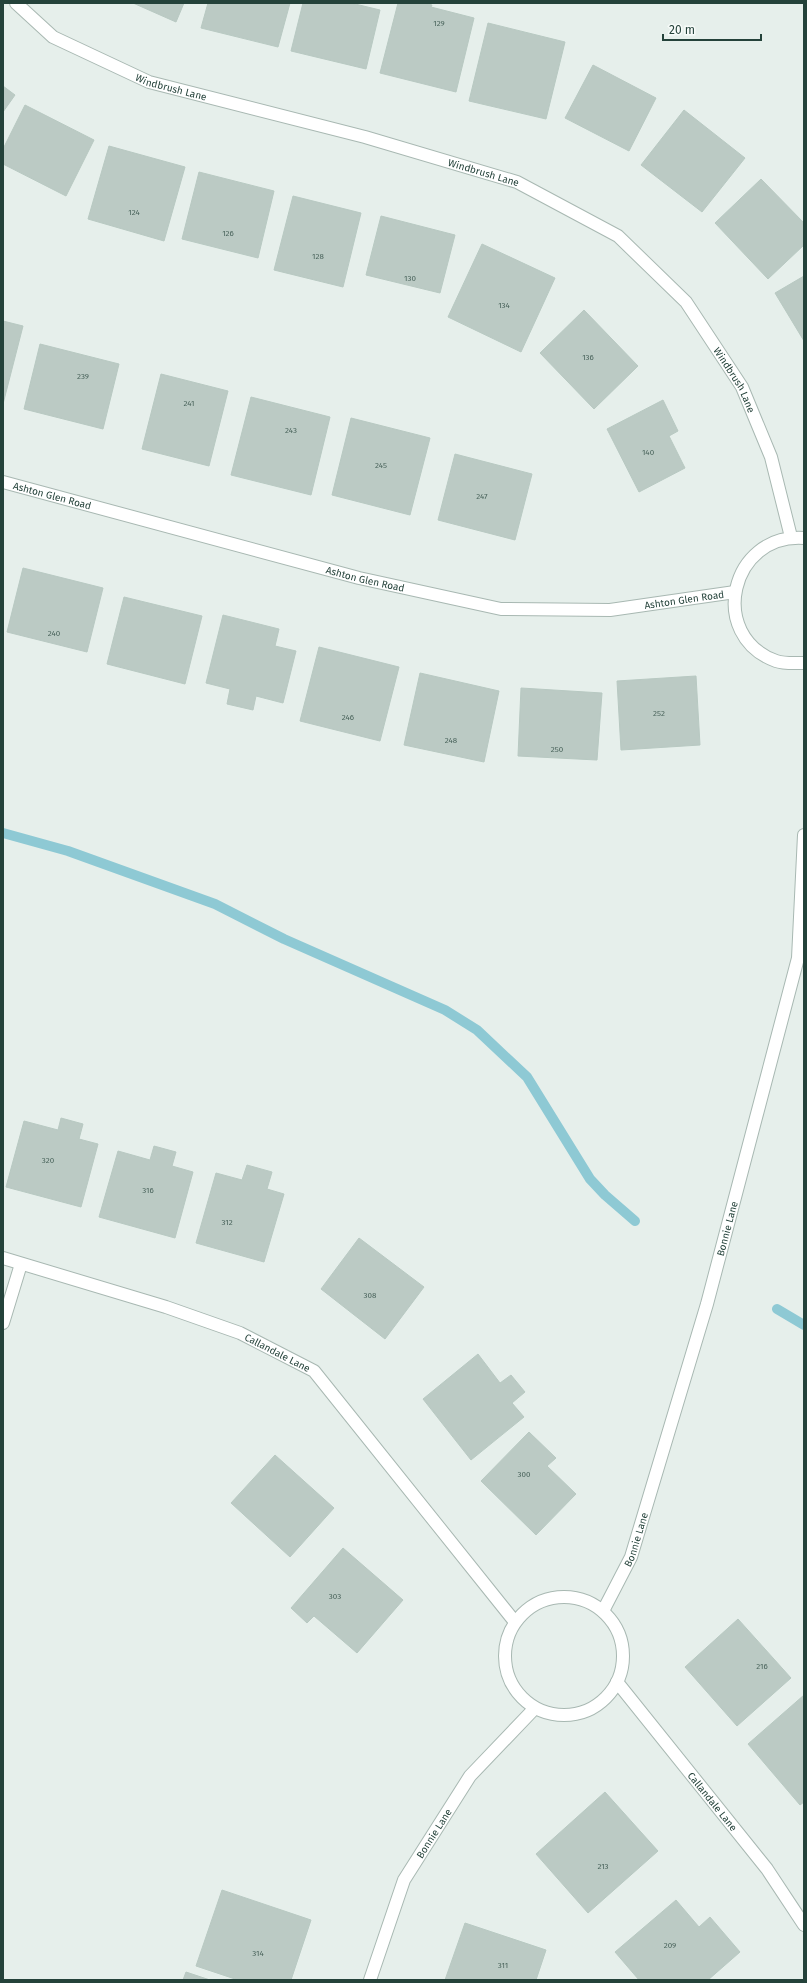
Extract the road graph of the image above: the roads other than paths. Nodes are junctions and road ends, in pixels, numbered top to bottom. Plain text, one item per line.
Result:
1 (16, 3) edge
2 (3, 482) edge
3 (791, 537) junction
4 (804, 538) edge
5 (734, 592) junction
6 (804, 663) edge
7 (804, 835) edge
8 (3, 1258) edge
9 (21, 1264) junction
10 (3, 1323) edge
11 (603, 1611) junction
12 (515, 1622) junction
13 (617, 1682) junction
14 (535, 1708) junction
15 (804, 1925) edge
16 (370, 1980) edge

1 - 3 street, Windbrush Lane
2 - 5 street, Ashton Glen Road
3 - 4 street, Ashton Glen Road
3 - 5 street, Ashton Glen Road
5 - 6 street, Ashton Glen Road
7 - 11 street, Bonnie Lane
8 - 9 street, Callandale Lane
9 - 10 street
9 - 12 street, Callandale Lane
11 - 12 street
11 - 13 street
12 - 14 street
13 - 14 street
13 - 15 street, Callandale Lane
14 - 16 street, Bonnie Lane

